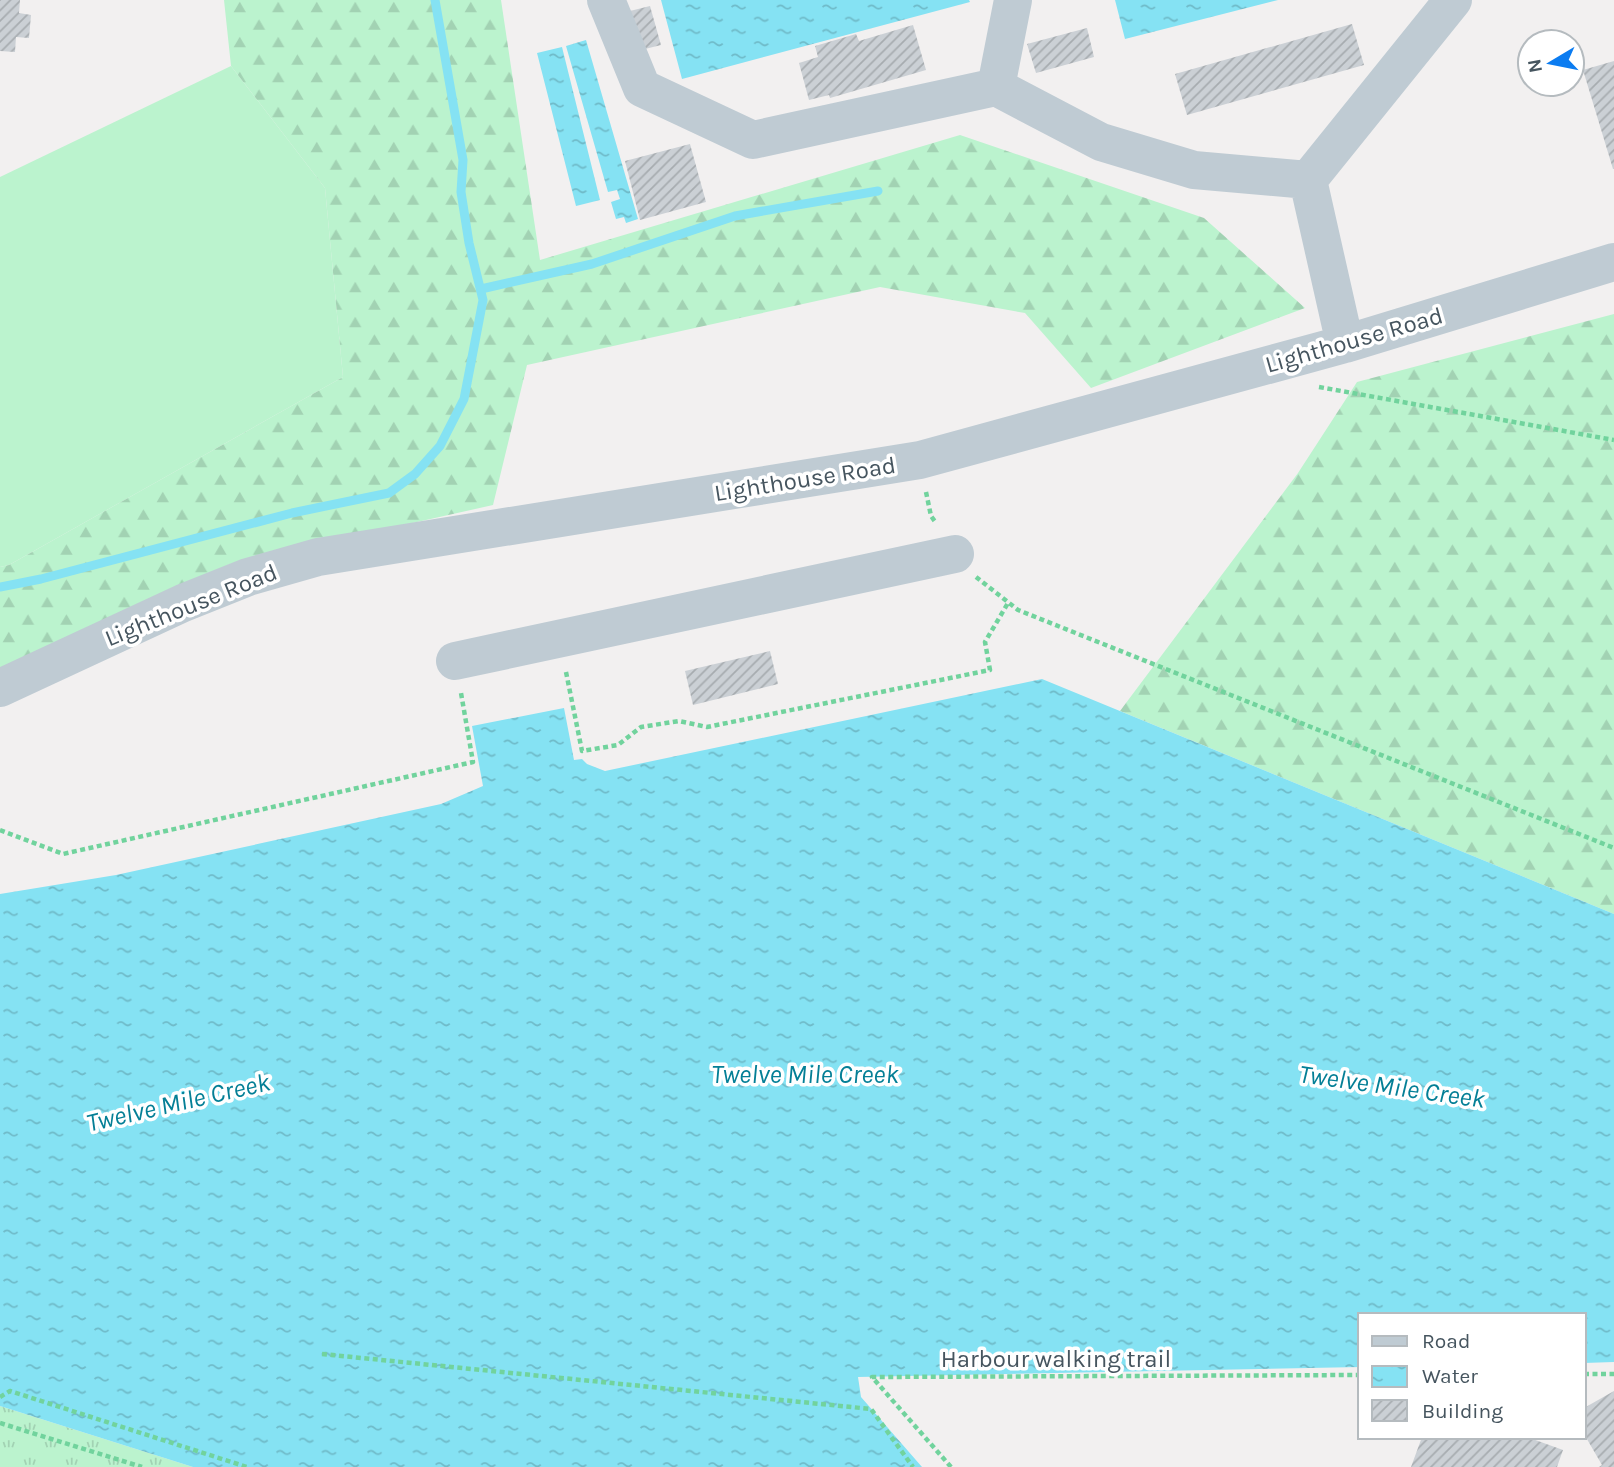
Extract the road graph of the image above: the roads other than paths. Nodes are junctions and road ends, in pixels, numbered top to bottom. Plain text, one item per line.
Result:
1 (606, 0) edge
2 (1013, 0) edge
3 (1453, 0) edge
4 (996, 87) junction
5 (1308, 180) junction
6 (1614, 262) edge
7 (1345, 344) junction
8 (955, 554) road end
9 (455, 661) road end
10 (0, 688) edge

1 - 4 street
2 - 4 street
3 - 5 street
4 - 5 street
5 - 7 street
6 - 7 street, Lighthouse Road
7 - 10 street, Lighthouse Road
8 - 9 street

